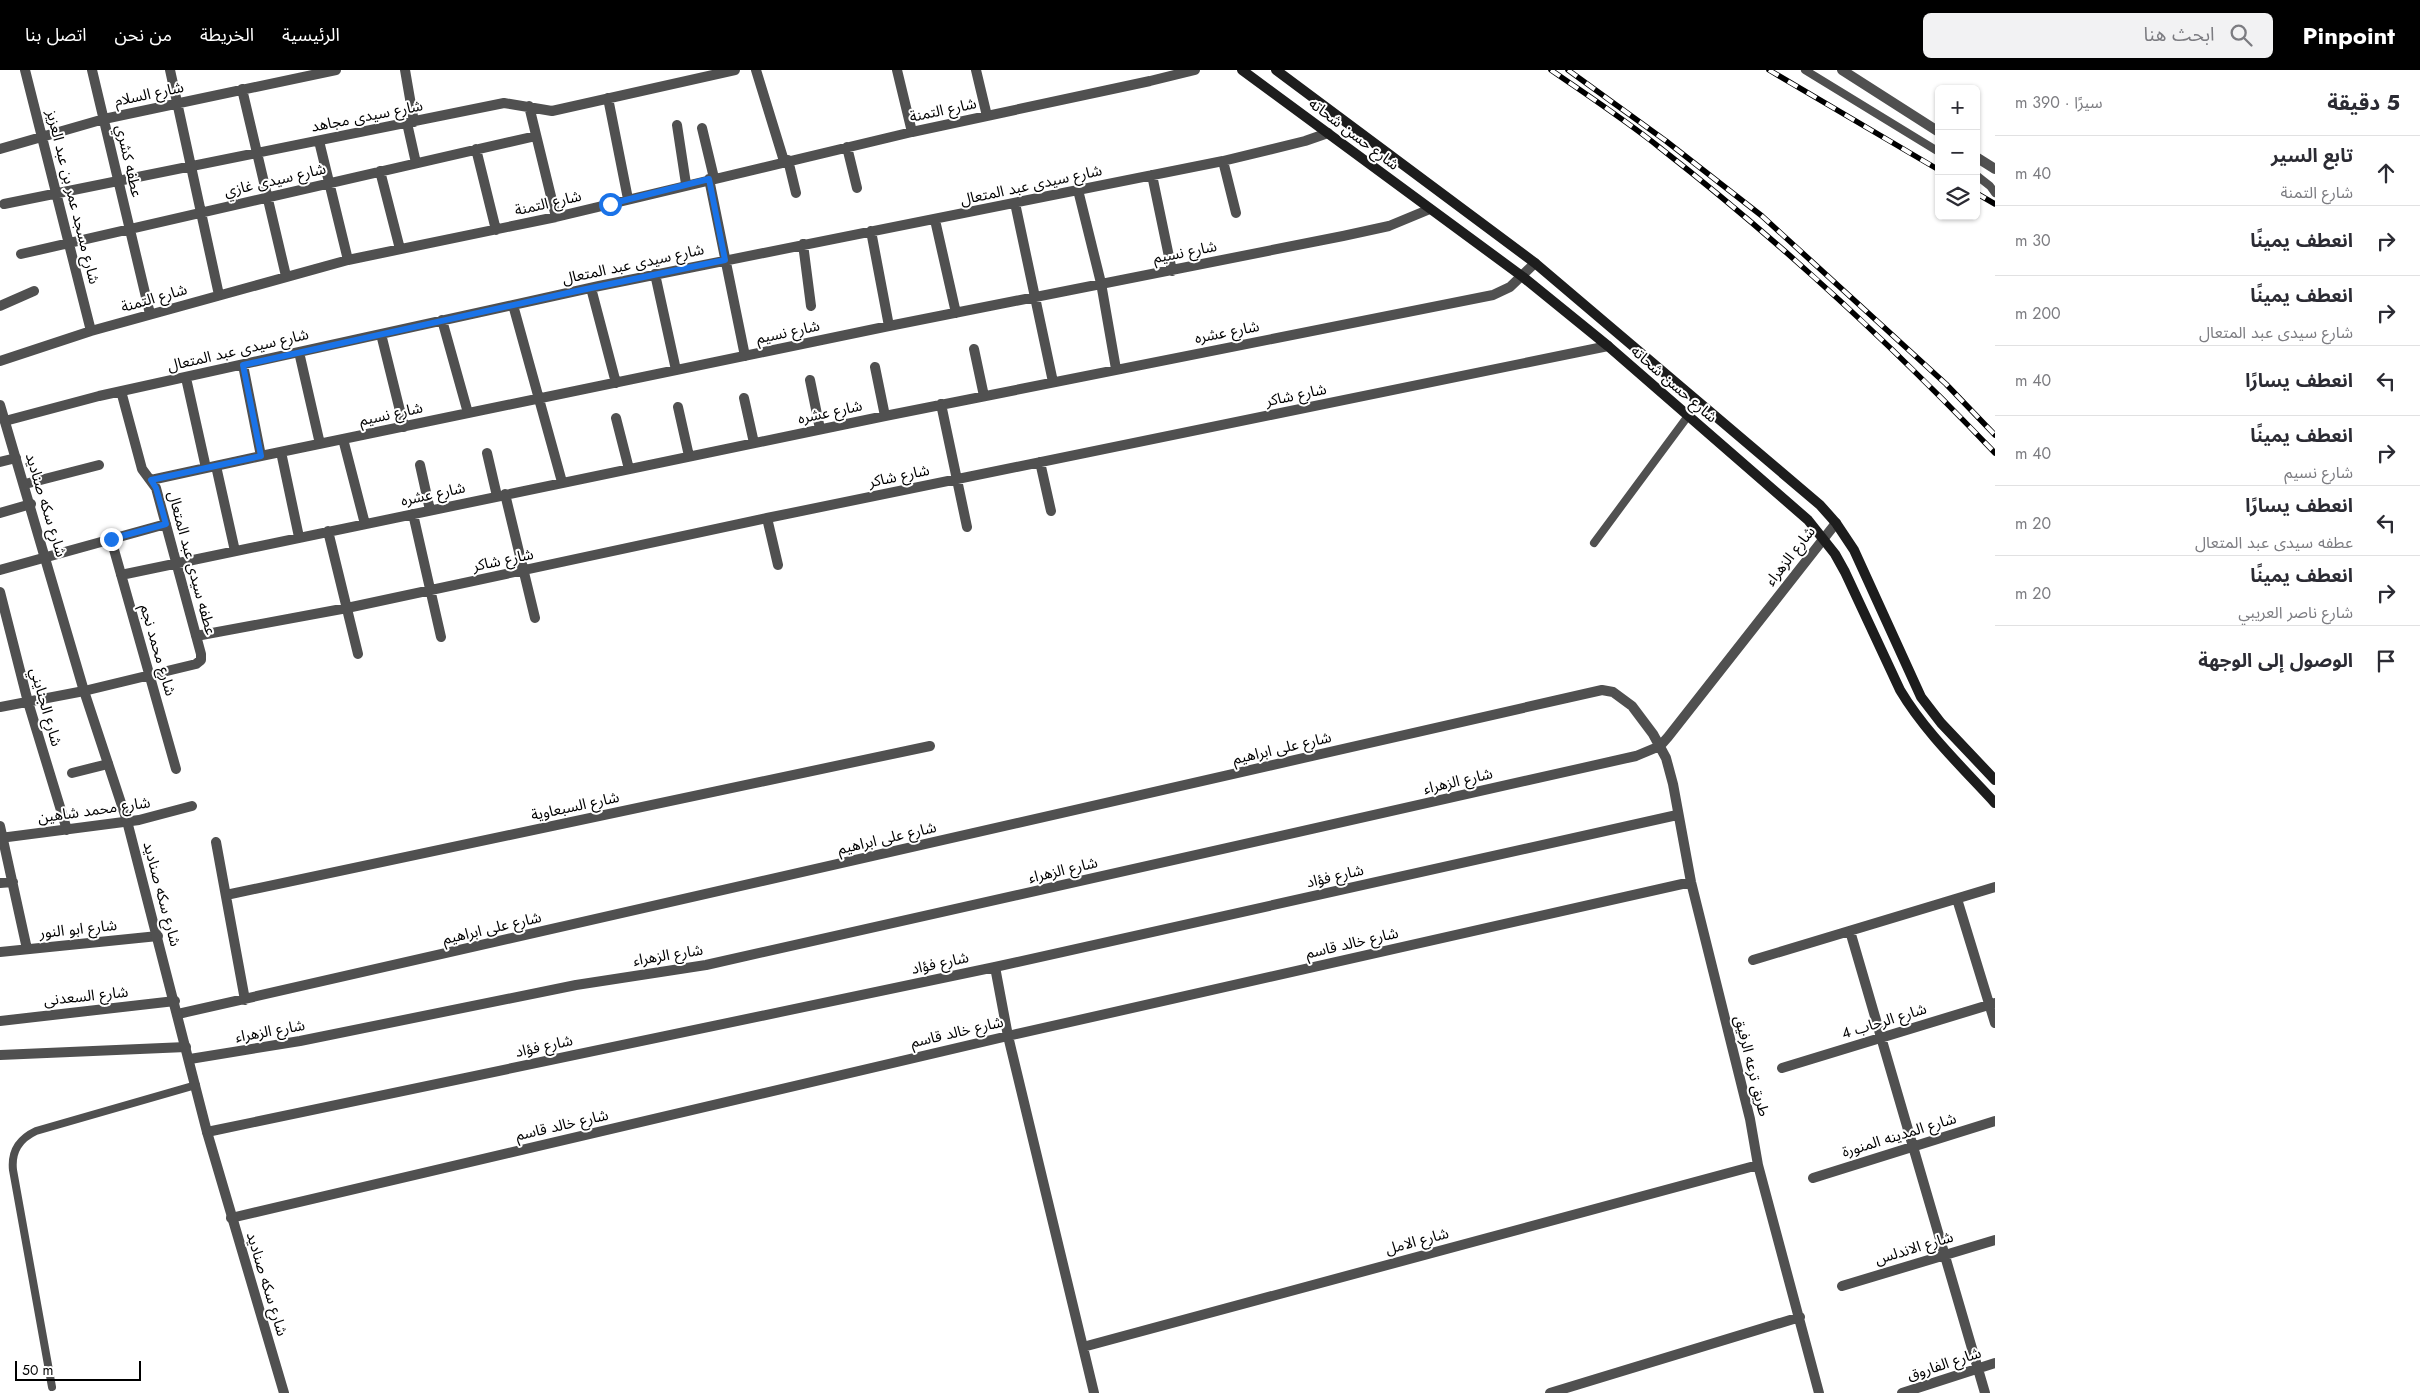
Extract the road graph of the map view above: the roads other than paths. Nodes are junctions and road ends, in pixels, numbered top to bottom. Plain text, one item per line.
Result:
1 (26, 70) edge
2 (92, 70) edge
3 (170, 70) edge
4 (336, 70) edge
5 (405, 70) edge
6 (735, 70) edge
7 (756, 70) edge
8 (897, 70) edge
9 (976, 70) edge
10 (1195, 70) edge
11 (1242, 70) edge
12 (1276, 70) edge
13 (1805, 70) edge
14 (1842, 70) edge
15 (242, 89) junction
16 (608, 98) junction
17 (177, 103) junction
18 (529, 106) junction
19 (987, 116) junction
20 (104, 119) junction
21 (410, 122) junction
22 (677, 125) dead end
23 (702, 128) dead end
24 (1936, 130) edge
25 (912, 132) junction
26 (1328, 133) junction
27 (44, 136) junction
28 (536, 136) junction
29 (319, 141) junction
30 (847, 147) junction
31 (0, 150) edge
32 (476, 150) junction
33 (1935, 150) edge
34 (257, 153) junction
35 (1224, 160) junction
36 (1980, 160) edge
37 (786, 161) junction
38 (416, 163) junction
39 (191, 167) junction
40 (1995, 169) edge
41 (380, 171) junction
42 (1152, 175) junction
43 (711, 178) junction
44 (1980, 179) edge
45 (119, 182) junction
46 (328, 183) junction
47 (686, 184) junction
48 (857, 188) dead end
49 (1078, 190) junction
50 (796, 193) dead end
51 (1995, 193) edge
52 (58, 194) junction
53 (268, 197) junction
54 (628, 199) junction
55 (4, 204) dead end
56 (1015, 204) junction
57 (1430, 209) junction
58 (201, 212) junction
59 (1236, 213) dead end
60 (556, 217) junction
61 (935, 220) junction
62 (130, 229) junction
63 (496, 230) junction
64 (871, 231) junction
65 (70, 243) junction
66 (803, 244) junction
67 (400, 249) junction
68 (21, 254) dead end
69 (348, 260) junction
70 (725, 260) junction
71 (1535, 263) junction
72 (1172, 270) junction
73 (655, 274) junction
74 (286, 276) junction
75 (1523, 277) junction
76 (1101, 283) junction
77 (591, 288) junction
78 (34, 291) dead end
79 (219, 295) junction
80 (1035, 297) junction
81 (513, 305) junction
82 (0, 306) edge
83 (811, 306) dead end
84 (956, 313) junction
85 (150, 314) junction
86 (442, 320) junction
87 (889, 326) junction
88 (91, 331) junction
89 (381, 334) junction
90 (1608, 346) junction
91 (974, 349) dead end
92 (299, 352) junction
93 (745, 356) junction
94 (0, 361) edge
95 (243, 365) junction
96 (876, 368) dead end
97 (1116, 369) junction
98 (676, 370) junction
99 (186, 378) junction
100 (810, 380) dead end
101 (1053, 382) junction
102 (616, 383) junction
103 (122, 391) junction
104 (984, 396) junction
105 (1694, 397) junction
106 (540, 398) junction
107 (744, 398) dead end
108 (941, 404) junction
109 (0, 405) edge
110 (678, 407) dead end
111 (468, 414) junction
112 (1685, 414) junction
113 (885, 416) junction
114 (616, 418) dead end
115 (5, 421) junction
116 (404, 426) junction
117 (820, 429) junction
118 (344, 439) junction
119 (754, 443) junction
120 (320, 444) junction
121 (281, 452) junction
122 (487, 453) dead end
123 (261, 456) junction
124 (689, 456) junction
125 (16, 458) junction
126 (0, 462) edge
127 (1040, 462) junction
128 (99, 465) dead end
129 (420, 465) dead end
130 (211, 467) junction
131 (629, 468) junction
132 (957, 479) junction
133 (151, 480) junction
134 (562, 482) junction
135 (25, 484) junction
136 (501, 495) junction
137 (31, 504) junction
138 (430, 510) junction
139 (1051, 511) dead end
140 (0, 513) edge
141 (413, 514) junction
142 (767, 518) junction
143 (1836, 523) junction
144 (166, 524) junction
145 (365, 524) junction
146 (967, 527) dead end
147 (328, 531) junction
148 (299, 537) junction
149 (1823, 538) junction
150 (111, 539) junction
151 (1594, 543) dead end
152 (235, 551) junction
153 (46, 557) junction
154 (176, 563) junction
155 (778, 565) dead end
156 (0, 570) edge
157 (524, 571) junction
158 (121, 575) junction
159 (430, 591) junction
160 (0, 592) edge
161 (347, 608) junction
162 (535, 618) dead end
163 (196, 636) junction
164 (441, 637) dead end
165 (358, 654) dead end
166 (150, 676) junction
167 (1602, 690) joint
168 (84, 691) junction
169 (28, 702) junction
170 (0, 707) edge
171 (930, 746) dead end
172 (1660, 746) junction
173 (108, 764) junction
174 (176, 769) dead end
175 (72, 773) dead end
176 (1995, 780) edge
177 (1995, 803) edge
178 (192, 806) dead end
179 (1677, 815) junction
180 (127, 821) junction
181 (0, 826) edge
182 (67, 830) junction
183 (2, 838) edge
184 (216, 842) dead end
185 (13, 882) junction
186 (1690, 882) junction
187 (0, 884) edge
188 (1995, 887) edge
189 (226, 895) junction
190 (1957, 899) junction
191 (1850, 931) junction
192 (158, 936) junction
193 (27, 949) junction
194 (0, 952) edge
195 (1753, 960) dead end
196 (995, 967) junction
197 (245, 1000) junction
198 (174, 1001) junction
199 (1992, 1004) edge
200 (178, 1014) junction
201 (0, 1021) edge
202 (1995, 1023) edge
203 (1008, 1036) junction
204 (1881, 1037) junction
205 (186, 1047) junction
206 (0, 1055) edge
207 (190, 1060) junction
208 (1782, 1068) dead end
209 (196, 1086) junction
210 (1995, 1121) edge
211 (207, 1132) junction
212 (1913, 1146) junction
213 (1758, 1165) junction
214 (1813, 1178) dead end
215 (231, 1218) junction
216 (1995, 1240) edge
217 (1945, 1255) junction
218 (1842, 1286) dead end
219 (1800, 1317) junction
220 (1083, 1347) junction
221 (1995, 1363) edge
222 (1978, 1368) junction
223 (52, 1387) dead end
224 (284, 1393) edge
225 (1094, 1393) edge
226 (1550, 1393) edge
227 (1819, 1393) edge
228 (1902, 1393) edge
229 (1985, 1393) edge

1 - 27 street, شارع مسجد عمر بن عبد العزيز
2 - 20 street, عطفه كشري
3 - 17 street
4 - 15 street, شارع السلام
5 - 21 street
6 - 16 street, شارع سيدى مجاهد
7 - 37 street
8 - 25 street
9 - 19 street
10 - 19 street, شارع التمنة
11 - 26 main road, شارع حسن شحاته
12 - 71 main road, شارع حسن شحاته
13 - 33 lane
14 - 24 street
15 - 17 street, شارع السلام
15 - 34 street
16 - 18 street, شارع سيدى مجاهد
16 - 54 street
17 - 20 street, شارع السلام
17 - 39 street
18 - 21 street, شارع سيدى مجاهد
18 - 28 street
19 - 25 street, شارع التمنة
20 - 27 street, شارع السلام
20 - 45 street, عطفه كشري
21 - 29 street, شارع سيدى مجاهد
21 - 38 street
22 - 47 street
23 - 43 street
25 - 30 street, شارع التمنة
26 - 35 street, شارع سيدى عبد المتعال
26 - 57 main road, شارع حسن شحاته
27 - 31 street, شارع السلام
27 - 52 street, شارع مسجد عمر بن عبد العزيز
28 - 32 street, شارع سيدى غازي
28 - 60 street
29 - 34 street, شارع سيدى مجاهد
29 - 46 street
30 - 37 street, شارع التمنة
30 - 48 street
32 - 38 street, شارع سيدى غازي
32 - 63 street
34 - 39 street, شارع سيدى مجاهد
34 - 53 street
35 - 42 street, شارع سيدى عبد المتعال
35 - 59 street
36 - 40 street
37 - 43 street, شارع التمنة
37 - 50 street
38 - 41 street, شارع سيدى غازي
39 - 45 street, شارع سيدى مجاهد
39 - 58 street
41 - 46 street, شارع سيدى غازي
41 - 67 street
42 - 49 street, شارع سيدى عبد المتعال
42 - 72 street
43 - 47 street, شارع التمنة
43 - 70 street
44 - 51 lane
45 - 52 street, شارع سيدى مجاهد
45 - 62 street, عطفه كشري
46 - 53 street, شارع سيدى غازي
46 - 69 street
47 - 54 street, شارع التمنة
49 - 56 street, شارع سيدى عبد المتعال
49 - 76 street
52 - 55 street, شارع سيدى مجاهد
52 - 65 street, شارع مسجد عمر بن عبد العزيز
53 - 58 street, شارع سيدى غازي
53 - 74 street
54 - 60 street, شارع التمنة
56 - 61 street, شارع سيدى عبد المتعال
56 - 80 street
57 - 72 street, شارع نسيم
57 - 75 main road, شارع حسن شحاته
58 - 62 street, شارع سيدى غازي
58 - 79 street
60 - 63 street, شارع التمنة
61 - 64 street, شارع سيدى عبد المتعال
61 - 84 street
62 - 65 street, شارع سيدى غازي
62 - 85 street, عطفه كشري
63 - 67 street, شارع التمنة
64 - 66 street, شارع سيدى عبد المتعال
64 - 87 street
65 - 68 street, شارع سيدى غازي
65 - 88 street, شارع مسجد عمر بن عبد العزيز
66 - 70 street, شارع سيدى عبد المتعال
66 - 83 street
67 - 69 street, شارع التمنة
69 - 74 street, شارع التمنة
70 - 73 street, شارع سيدى عبد المتعال
70 - 93 street
71 - 75 street, شارع عشره
71 - 105 main road, شارع حسن شحاته
72 - 76 street, شارع نسيم
73 - 77 street, شارع سيدى عبد المتعال
73 - 98 street
74 - 79 street, شارع التمنة
75 - 90 main road, شارع حسن شحاته
75 - 97 street, شارع عشره
76 - 80 street, شارع نسيم
76 - 97 street
77 - 81 street, شارع سيدى عبد المتعال
77 - 102 street
78 - 82 street
79 - 85 street, شارع التمنة
80 - 84 street, شارع نسيم
80 - 101 street
81 - 86 street, شارع سيدى عبد المتعال
81 - 106 street
84 - 87 street, شارع نسيم
85 - 88 street, شارع التمنة
86 - 89 street, شارع سيدى عبد المتعال
86 - 111 street
87 - 93 street, شارع نسيم
88 - 94 street, شارع التمنة
89 - 92 street, شارع سيدى عبد المتعال
89 - 116 street
90 - 112 main road, شارع حسن شحاته
90 - 127 street, شارع شاكر
91 - 104 street
92 - 95 street, شارع سيدى عبد المتعال
92 - 120 street
93 - 98 street, شارع نسيم
95 - 99 street, شارع سيدى عبد المتعال
95 - 123 street
96 - 113 street
97 - 101 street, شارع عشره
98 - 102 street, شارع نسيم
99 - 103 street, شارع سيدى عبد المتعال
99 - 130 street
100 - 117 street
101 - 104 street, شارع عشره
102 - 106 street, شارع نسيم
103 - 115 street, شارع سيدى عبد المتعال
103 - 133 street, عطفه سيدى عبد المتعال
104 - 108 street, شارع عشره
105 - 112 main road
105 - 143 main road, شارع حسن شحاته
106 - 111 street, شارع نسيم
106 - 134 street
107 - 119 street
108 - 113 street, شارع عشره
108 - 132 street
109 - 115 street, شارع سكه صناديد
110 - 124 street
111 - 116 street, شارع نسيم
112 - 149 main road, شارع حسن شحاته
112 - 151 lane
113 - 117 street, شارع عشره
114 - 131 street
115 - 125 street, شارع سكه صناديد
116 - 118 street, شارع نسيم
117 - 119 street, شارع عشره
118 - 120 street, شارع نسيم
118 - 145 street
119 - 124 street, شارع عشره
120 - 121 street, شارع نسيم
121 - 123 street, شارع نسيم
121 - 148 street
122 - 136 street
123 - 130 street, شارع نسيم
124 - 131 street, شارع عشره
125 - 126 street
125 - 135 street, شارع سكه صناديد
127 - 132 street, شارع شاكر
127 - 139 street
128 - 135 street
129 - 138 street
130 - 133 street, شارع نسيم
130 - 152 street
131 - 134 street, شارع عشره
132 - 142 street, شارع شاكر
132 - 146 street
133 - 144 street, عطفه سيدى عبد المتعال
134 - 136 street, شارع عشره
135 - 137 street, شارع سكه صناديد
136 - 138 street, شارع عشره
136 - 157 street
137 - 140 street
137 - 153 street, شارع سكه صناديد
138 - 141 street, شارع عشره
141 - 145 street, شارع عشره
141 - 159 street
142 - 155 street
142 - 157 street, شارع شاكر
143 - 149 street, شارع الزهراء
143 - 176 main road, شارع حسن شحاته
144 - 150 street
144 - 154 street, عطفه سيدى عبد المتعال
145 - 147 street, شارع عشره
147 - 148 street, شارع عشره
147 - 161 street
148 - 152 street, شارع عشره
149 - 172 street, شارع الزهراء
149 - 177 main road, شارع حسن شحاته
150 - 153 street
150 - 158 street, شارع محمد نجم
152 - 154 street, شارع عشره
153 - 156 street
153 - 168 street, شارع سكه صناديد
154 - 158 street, شارع عشره
154 - 163 street, عطفه سيدى عبد المتعال
157 - 159 street, شارع شاكر
157 - 162 street
158 - 166 street, شارع محمد نجم
159 - 161 street, شارع شاكر
159 - 164 street
160 - 169 street, شارع الجنايني
161 - 163 street, شارع شاكر
161 - 165 street
163 - 166 street, عطفه سيدى عبد المتعال
166 - 168 street
166 - 174 street, شارع محمد نجم
167 - 172 street, طريق ترعه الرفيق
167 - 197 street, شارع على ابراهيم
168 - 169 street
168 - 173 street, شارع سكه صناديد
169 - 170 street
169 - 182 street, شارع الجنايني
171 - 189 street, شارع السبعاوية
172 - 179 street, طريق ترعه الرفيق
172 - 207 street, شارع الزهراء
173 - 175 street
173 - 180 street, شارع سكه صناديد
178 - 180 street, شارع محمد شاهين
179 - 186 street, طريق ترعه الرفيق
179 - 196 street, شارع فؤاد
180 - 182 street, شارع محمد شاهين
180 - 192 street, شارع سكه صناديد
181 - 183 street
182 - 183 street, شارع محمد شاهين
183 - 185 street
184 - 189 street
185 - 187 street
185 - 193 street
186 - 203 street, شارع خالد قاسم
186 - 213 street, طريق ترعه الرفيق
188 - 190 street
189 - 197 street
190 - 191 street
190 - 199 street
191 - 195 street
191 - 204 street
192 - 193 street, شارع ابو النور
192 - 198 street, شارع سكه صناديد
193 - 194 street, شارع ابو النور
196 - 203 street
196 - 211 street, شارع فؤاد
197 - 200 street, شارع على ابراهيم
198 - 200 street, شارع سكه صناديد
198 - 201 street, شارع السعدنى
199 - 202 street
199 - 204 street, شارع الرحاب 4
200 - 205 street, شارع سكه صناديد
203 - 215 street, شارع خالد قاسم
203 - 220 street
204 - 208 street, شارع الرحاب 4
204 - 212 street
205 - 206 street
205 - 207 street, شارع سكه صناديد
207 - 209 street, شارع سكه صناديد
209 - 211 street, شارع سكه صناديد
209 - 223 lane
210 - 212 street, شارع المدينه المنورة
211 - 215 street, شارع سكه صناديد
212 - 214 street, شارع المدينه المنورة
212 - 217 street
213 - 219 street, طريق ترعه الرفيق
213 - 220 street, شارع الامل
215 - 224 street, شارع سكه صناديد
216 - 217 street, شارع الاندلس
217 - 218 street, شارع الاندلس
217 - 222 street
219 - 226 street
219 - 227 street, طريق ترعه الرفيق
220 - 225 street
221 - 222 street, شارع الفاروق
222 - 228 street, شارع الفاروق
222 - 229 street

